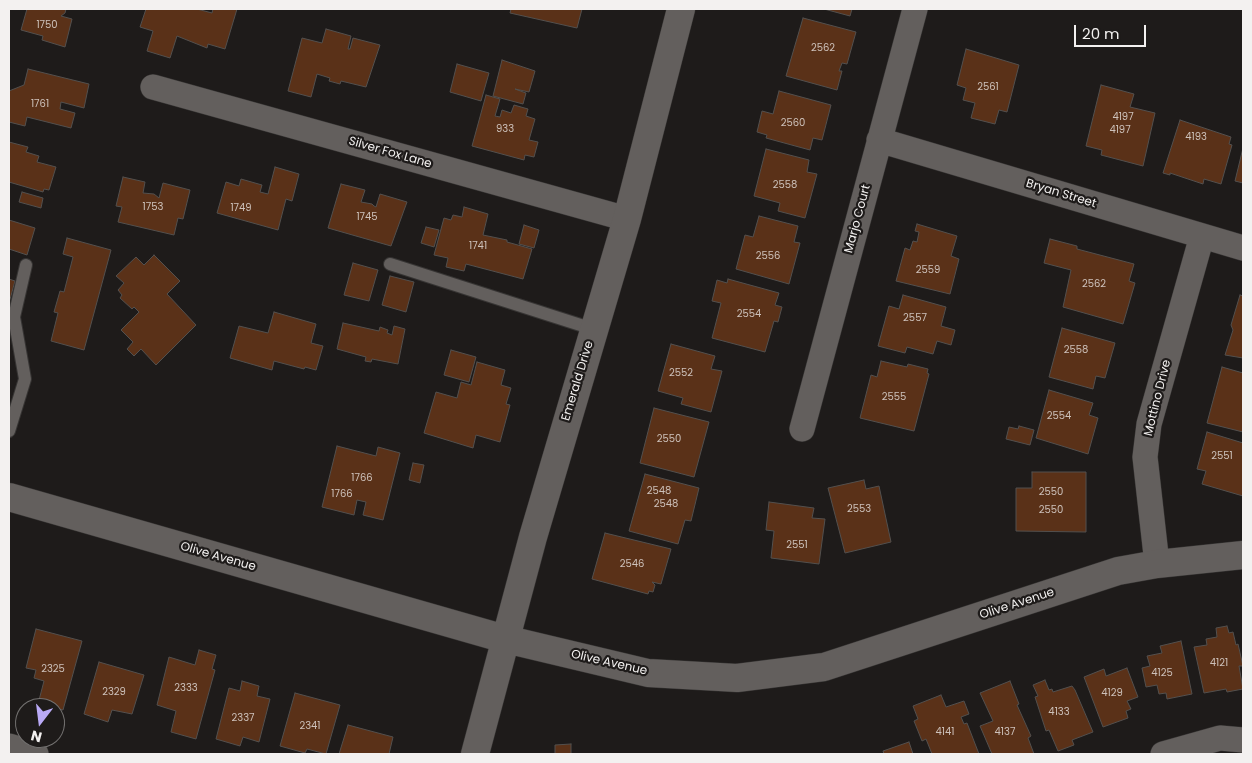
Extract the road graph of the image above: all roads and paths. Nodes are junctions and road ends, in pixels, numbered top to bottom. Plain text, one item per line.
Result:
1 (682, 9) edge
2 (916, 9) edge
3 (153, 87) dead end
4 (879, 140) junction
5 (627, 219) junction
6 (1202, 236) junction
7 (1243, 248) edge
8 (390, 264) dead end
9 (26, 265) dead end
10 (593, 329) junction
11 (802, 429) dead end
12 (9, 430) edge
13 (9, 497) edge
14 (1243, 555) edge
15 (1157, 564) junction
16 (505, 639) junction
17 (1243, 740) edge
18 (9, 746) edge
19 (36, 754) edge
20 (475, 754) edge
21 (1162, 754) edge

1 - 5 main road, Emerald Drive
2 - 4 street, Marjo Court
3 - 5 street, Silver Fox Lane
4 - 6 street, Bryan Street
4 - 11 street, Marjo Court
5 - 10 main road, Emerald Drive
6 - 7 street, Bryan Street
6 - 15 street, Mottino Drive
8 - 10 lane
9 - 12 lane
10 - 16 main road, Emerald Drive
13 - 16 main road, Olive Avenue
14 - 15 main road, Olive Avenue
15 - 16 main road, Olive Avenue
16 - 20 main road, Emerald Drive
17 - 21 street
18 - 19 street

